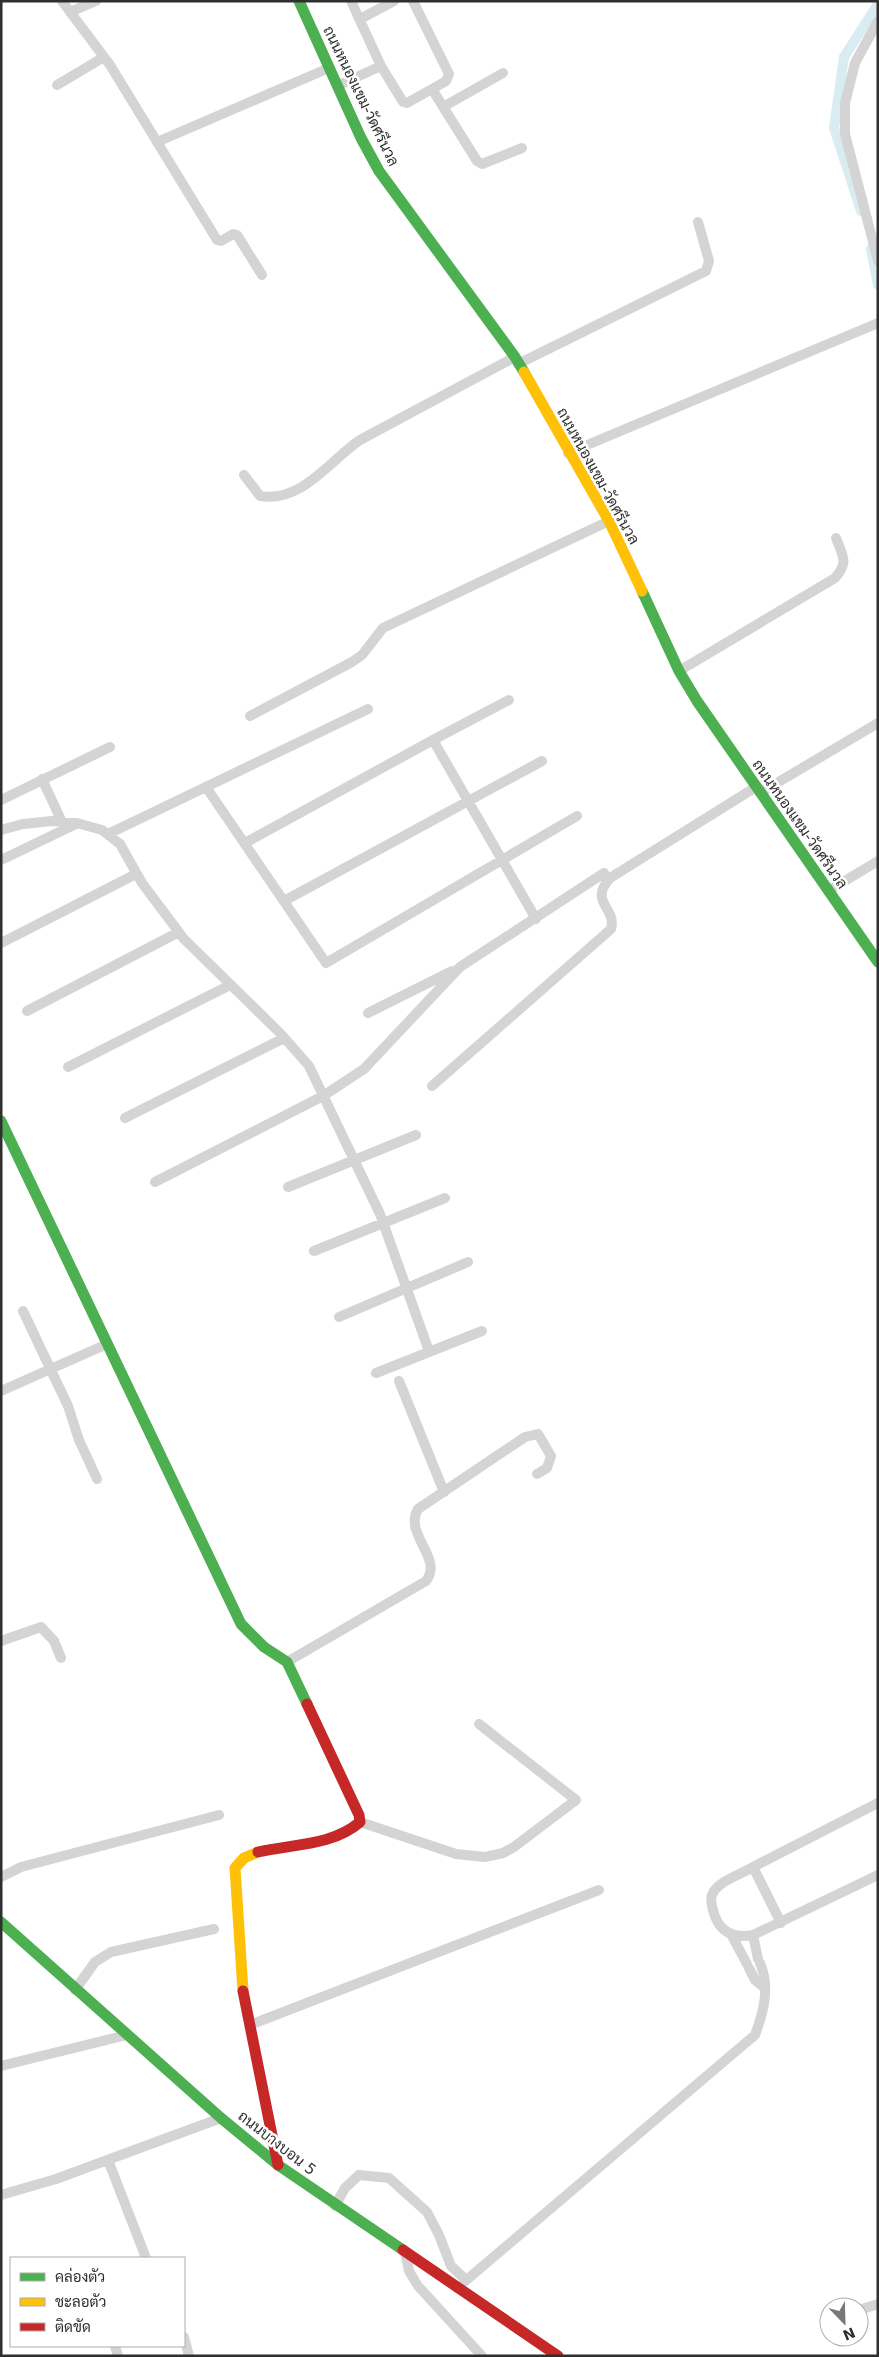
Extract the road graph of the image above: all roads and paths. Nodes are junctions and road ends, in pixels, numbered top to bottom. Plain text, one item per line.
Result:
1 (62, 1) edge
2 (96, 1) edge
3 (298, 1) edge
4 (352, 1) edge
5 (394, 1) edge
6 (413, 1) edge
7 (70, 12) junction
8 (360, 19) junction
9 (878, 21) edge
10 (104, 58) junction
11 (381, 66) junction
12 (329, 68) junction
13 (503, 73) dead end
14 (57, 85) dead end
15 (337, 86) junction
16 (432, 88) junction
17 (443, 107) junction
18 (157, 142) junction
19 (522, 148) dead end
20 (698, 222) dead end
21 (878, 261) edge
22 (262, 275) dead end
23 (878, 324) edge
24 (516, 360) junction
25 (568, 454) junction
26 (244, 475) dead end
27 (609, 521) junction
28 (836, 538) dead end
29 (679, 670) junction
30 (509, 700) dead end
31 (368, 709) dead end
32 (250, 716) dead end
33 (878, 723) edge
34 (433, 740) junction
35 (110, 747) dead end
36 (542, 760) dead end
37 (42, 779) junction
38 (206, 787) junction
39 (758, 790) junction
40 (1, 800) edge
41 (468, 800) junction
42 (577, 816) dead end
43 (62, 822) junction
44 (77, 823) junction
45 (1, 830) edge
46 (108, 834) junction
47 (244, 843) junction
48 (503, 859) junction
49 (1, 860) edge
50 (878, 861) edge
51 (604, 873) dead end
52 (136, 874) junction
53 (828, 891) junction
54 (284, 901) junction
55 (536, 919) junction
56 (179, 932) junction
57 (1, 944) edge
58 (878, 962) edge
59 (460, 967) junction
60 (230, 985) junction
61 (27, 1011) dead end
62 (368, 1013) dead end
63 (284, 1038) junction
64 (68, 1067) dead end
65 (432, 1086) dead end
66 (323, 1096) junction
67 (125, 1118) dead end
68 (1, 1121) edge
69 (416, 1135) dead end
70 (354, 1160) junction
71 (155, 1182) dead end
72 (288, 1187) dead end
73 (445, 1198) dead end
74 (383, 1223) junction
75 (314, 1251) dead end
76 (468, 1262) dead end
77 (406, 1288) junction
78 (23, 1311) dead end
79 (339, 1316) dead end
80 (482, 1331) dead end
81 (107, 1344) junction
82 (429, 1351) junction
83 (50, 1370) junction
84 (376, 1373) dead end
85 (399, 1381) dead end
86 (1, 1391) edge
87 (537, 1474) dead end
88 (98, 1479) dead end
89 (444, 1492) junction
90 (1, 1641) edge
91 (61, 1658) dead end
92 (289, 1666) junction
93 (479, 1724) dead end
94 (878, 1803) edge
95 (219, 1815) dead end
96 (360, 1822) junction
97 (754, 1867) junction
98 (878, 1875) edge
99 (1, 1876) edge
100 (598, 1890) dead end
101 (1, 1922) edge
102 (781, 1923) junction
103 (214, 1929) dead end
104 (753, 1935) junction
105 (732, 1936) junction
106 (765, 1988) junction
107 (75, 1990) junction
108 (250, 2025) junction
109 (127, 2035) junction
110 (1, 2066) edge
111 (221, 2118) junction
112 (108, 2160) junction
113 (278, 2165) junction
114 (1, 2195) edge
115 (335, 2206) junction
116 (405, 2252) junction
117 (146, 2257) edge
118 (462, 2284) junction
119 (185, 2341) edge
120 (189, 2356) edge
121 (482, 2356) edge
122 (558, 2356) edge

1 - 7 street
2 - 7 street
3 - 12 street, ถนนหนองแขม-วัดศรีนวล
4 - 8 street
5 - 8 street
6 - 16 street
7 - 10 street
8 - 11 street
9 - 21 street
10 - 14 street
10 - 18 street
11 - 15 street
11 - 16 street
12 - 15 street, ถนนหนองแขม-วัดศรีนวล
12 - 18 street
13 - 17 street
15 - 24 street, ถนนหนองแขม-วัดศรีนวล
16 - 17 street
17 - 19 street
18 - 22 street
20 - 24 street
23 - 25 street
24 - 25 street, ถนนหนองแขม-วัดศรีนวล
24 - 26 street
25 - 27 street, ถนนหนองแขม-วัดศรีนวล
27 - 29 street, ถนนหนองแขม-วัดศรีนวล
27 - 32 street
28 - 29 street
29 - 39 street, ถนนหนองแขม-วัดศรีนวล
30 - 34 street
31 - 38 street
33 - 39 street
34 - 41 street
34 - 47 street
35 - 37 street
36 - 41 street
37 - 40 street
37 - 43 street
38 - 46 street
38 - 47 street
39 - 53 street, ถนนหนองแขม-วัดศรีนวล
39 - 65 street
41 - 48 street
41 - 54 street
42 - 48 street
43 - 44 street
43 - 45 street
44 - 46 street
44 - 49 street
46 - 52 street
47 - 54 street
48 - 54 street
48 - 55 street
50 - 53 street
51 - 55 street
52 - 56 street
52 - 57 street
53 - 58 street, ถนนหนองแขม-วัดศรีนวล
55 - 59 street
56 - 60 street
56 - 61 street
59 - 62 street
59 - 66 street
60 - 63 street
60 - 64 street
63 - 66 street
63 - 67 street
66 - 70 street
66 - 71 street
68 - 81 street
69 - 70 street
70 - 72 street
70 - 74 street
73 - 74 street
74 - 75 street
74 - 77 street
76 - 77 street
77 - 79 street
77 - 82 street
78 - 83 street
80 - 82 street
81 - 83 street
81 - 92 street
82 - 84 street
83 - 86 street
83 - 88 street
85 - 89 street
87 - 89 street
89 - 92 street
90 - 91 street
92 - 96 street
93 - 96 street
94 - 97 street
95 - 99 street
96 - 108 street
97 - 102 street
97 - 105 street
98 - 102 street
100 - 108 street
101 - 107 street, ถนนบางบอน 5
102 - 104 street
103 - 107 street
104 - 105 street
104 - 106 street
105 - 106 street
106 - 118 street
107 - 109 street, ถนนบางบอน 5
108 - 113 street
109 - 110 street
109 - 111 street, ถนนบางบอน 5
111 - 112 street
111 - 113 street, ถนนบางบอน 5
112 - 114 street
112 - 117 street
113 - 115 street, ถนนบางบอน 5
115 - 116 street, ถนนบางบอน 5
115 - 118 street
116 - 118 street, ถนนบางบอน 5
116 - 121 street
118 - 122 street, ถนนบางบอน 5
119 - 120 street

